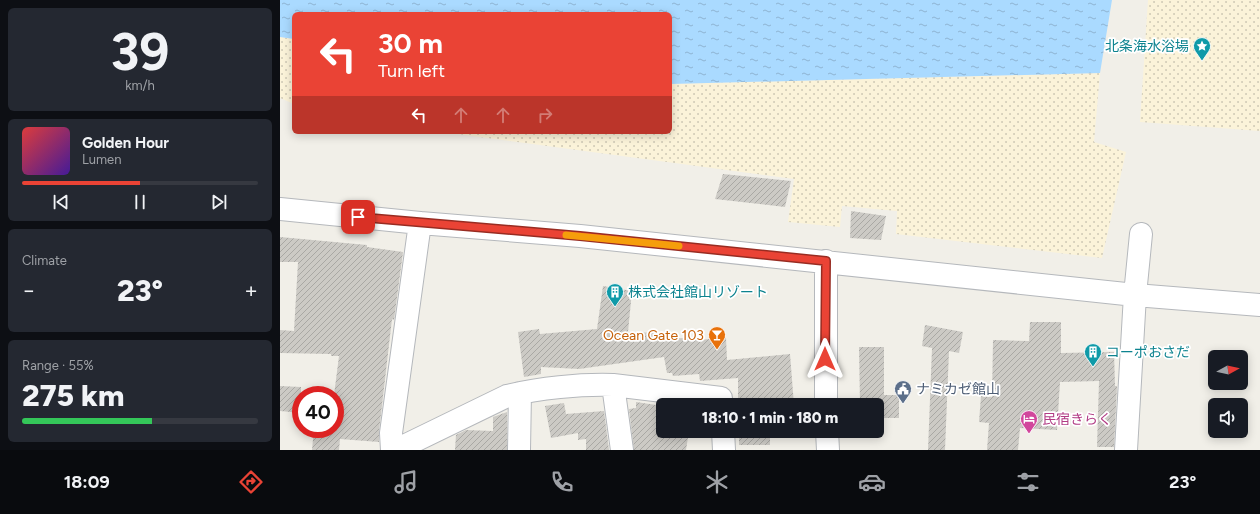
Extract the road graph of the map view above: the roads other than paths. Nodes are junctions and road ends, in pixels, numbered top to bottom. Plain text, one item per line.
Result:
1 (280, 209) edge
2 (420, 223) junction
3 (1141, 234) dead end
4 (826, 261) junction
5 (1135, 295) junction
6 (1260, 305) edge
7 (613, 385) junction
8 (520, 393) junction
9 (721, 398) edge
10 (826, 398) edge
11 (723, 438) edge
12 (828, 438) edge
13 (392, 450) edge
14 (396, 450) edge
15 (519, 450) edge
16 (622, 450) edge
17 (724, 450) edge
18 (828, 450) edge
19 (1126, 450) edge

1 - 2 street
2 - 4 street
2 - 13 street
3 - 5 street
4 - 5 street
4 - 10 street
5 - 6 street
5 - 19 street
7 - 8 street
7 - 9 street
7 - 16 street
8 - 14 street
8 - 15 street
11 - 17 street
12 - 18 street

